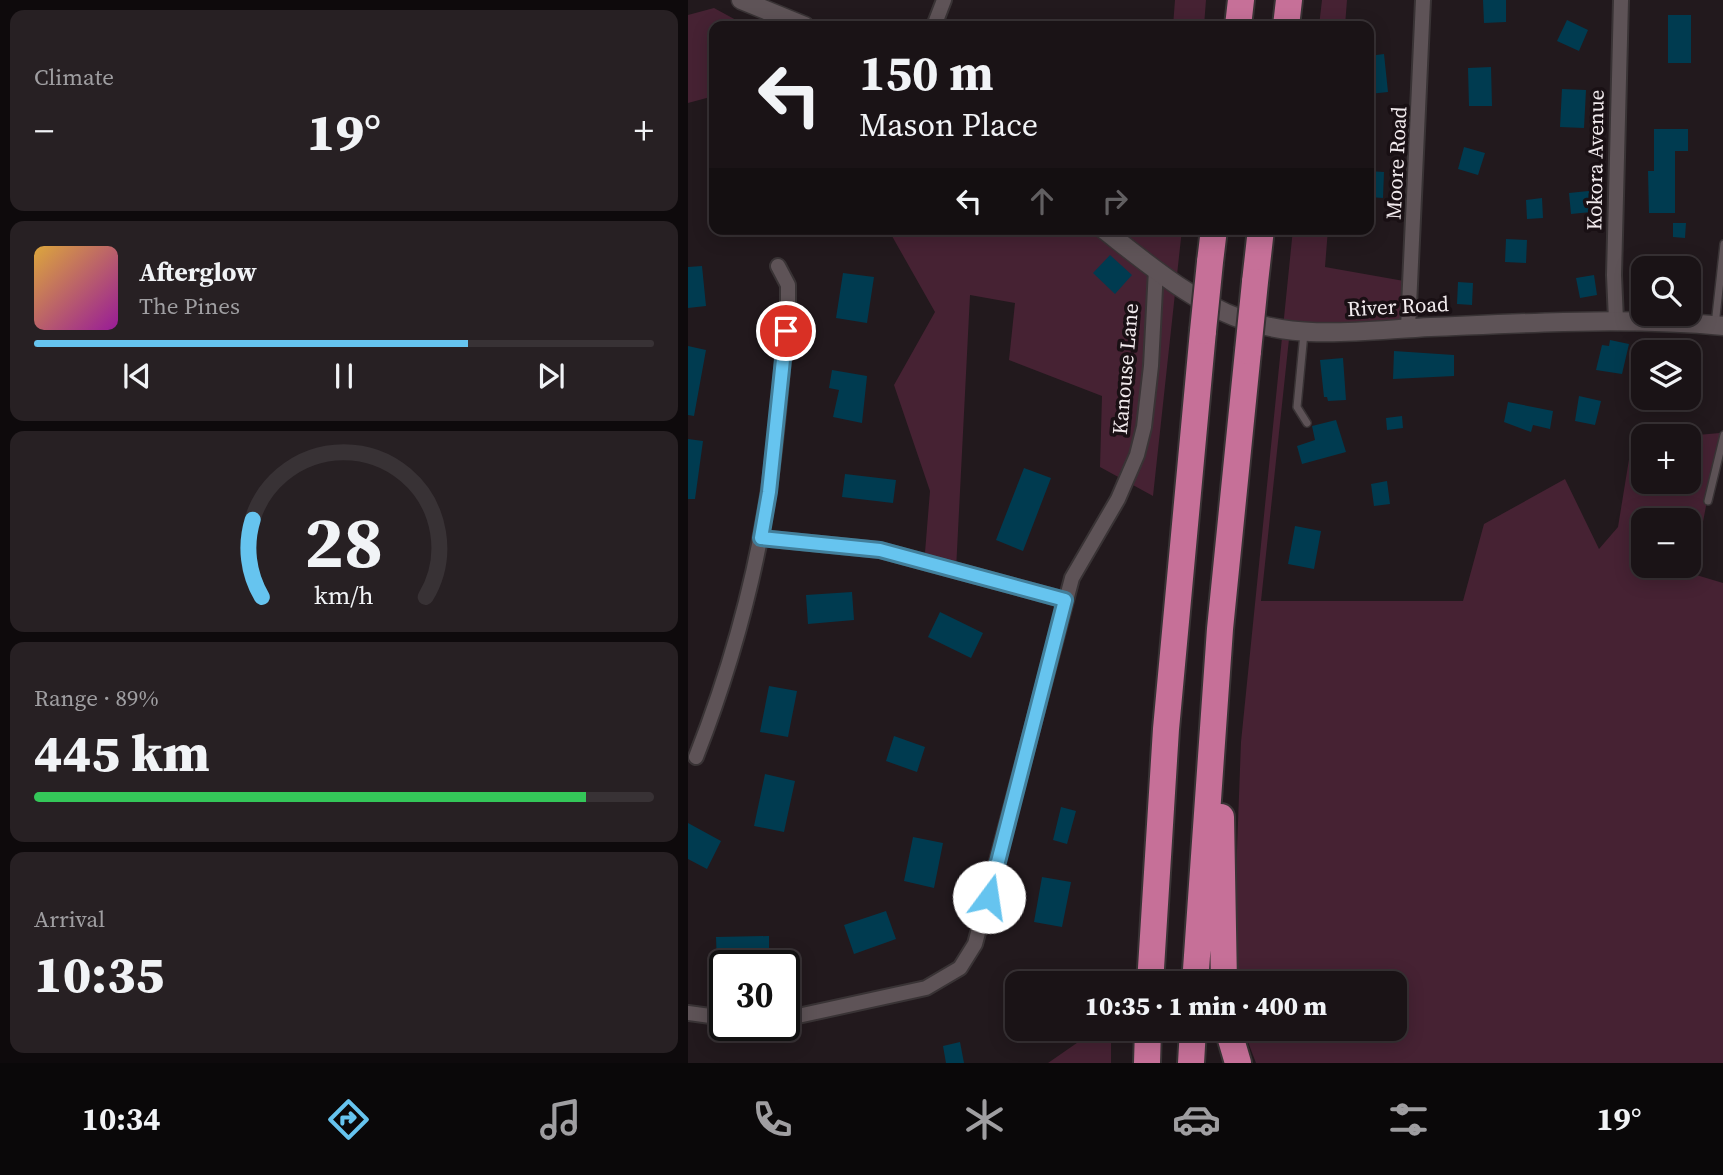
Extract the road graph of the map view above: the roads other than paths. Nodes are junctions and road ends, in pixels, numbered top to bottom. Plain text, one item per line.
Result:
1 (741, 0) edge
2 (944, 0) edge
3 (1241, 0) edge
4 (1289, 0) edge
5 (1423, 0) edge
6 (1621, 0) edge
7 (793, 21) edge
8 (936, 21) edge
9 (1239, 21) edge
10 (1287, 21) edge
11 (1111, 235) edge
12 (1213, 235) edge
13 (1260, 235) edge
14 (1723, 244) edge
15 (778, 266) dead end
16 (1156, 269) junction
17 (1616, 320) junction
18 (1719, 326) edge
19 (1408, 328) junction
20 (1304, 332) junction
21 (1307, 424) dead end
22 (1723, 435) edge
23 (1708, 501) dead end
24 (761, 538) junction
25 (1065, 600) junction
26 (1220, 629) junction
27 (696, 757) dead end
28 (1151, 971) edge
29 (1196, 971) edge
30 (1224, 971) edge
31 (688, 1013) edge
32 (709, 1016) edge
33 (800, 1016) edge
34 (1148, 1041) edge
35 (1192, 1041) edge
36 (1232, 1041) edge
37 (1147, 1063) edge
38 (1191, 1063) edge
39 (1238, 1063) edge

1 - 7 street
2 - 8 street
3 - 9 highway
4 - 10 highway
5 - 19 street, Moore Road
6 - 17 street, Kokora Avenue
11 - 16 street, River Road
12 - 28 highway, bridge
13 - 26 highway, bridge
14 - 18 lane
15 - 24 street
16 - 20 street, River Road
16 - 25 street, Kanouse Lane
17 - 18 street, River Road
17 - 19 street, River Road
19 - 20 street, River Road
20 - 21 lane
22 - 23 lane
24 - 25 street
24 - 27 street
25 - 33 street, Kanouse Lane
26 - 29 highway
26 - 30 highway
31 - 32 street
34 - 37 highway
35 - 38 highway
36 - 39 highway

